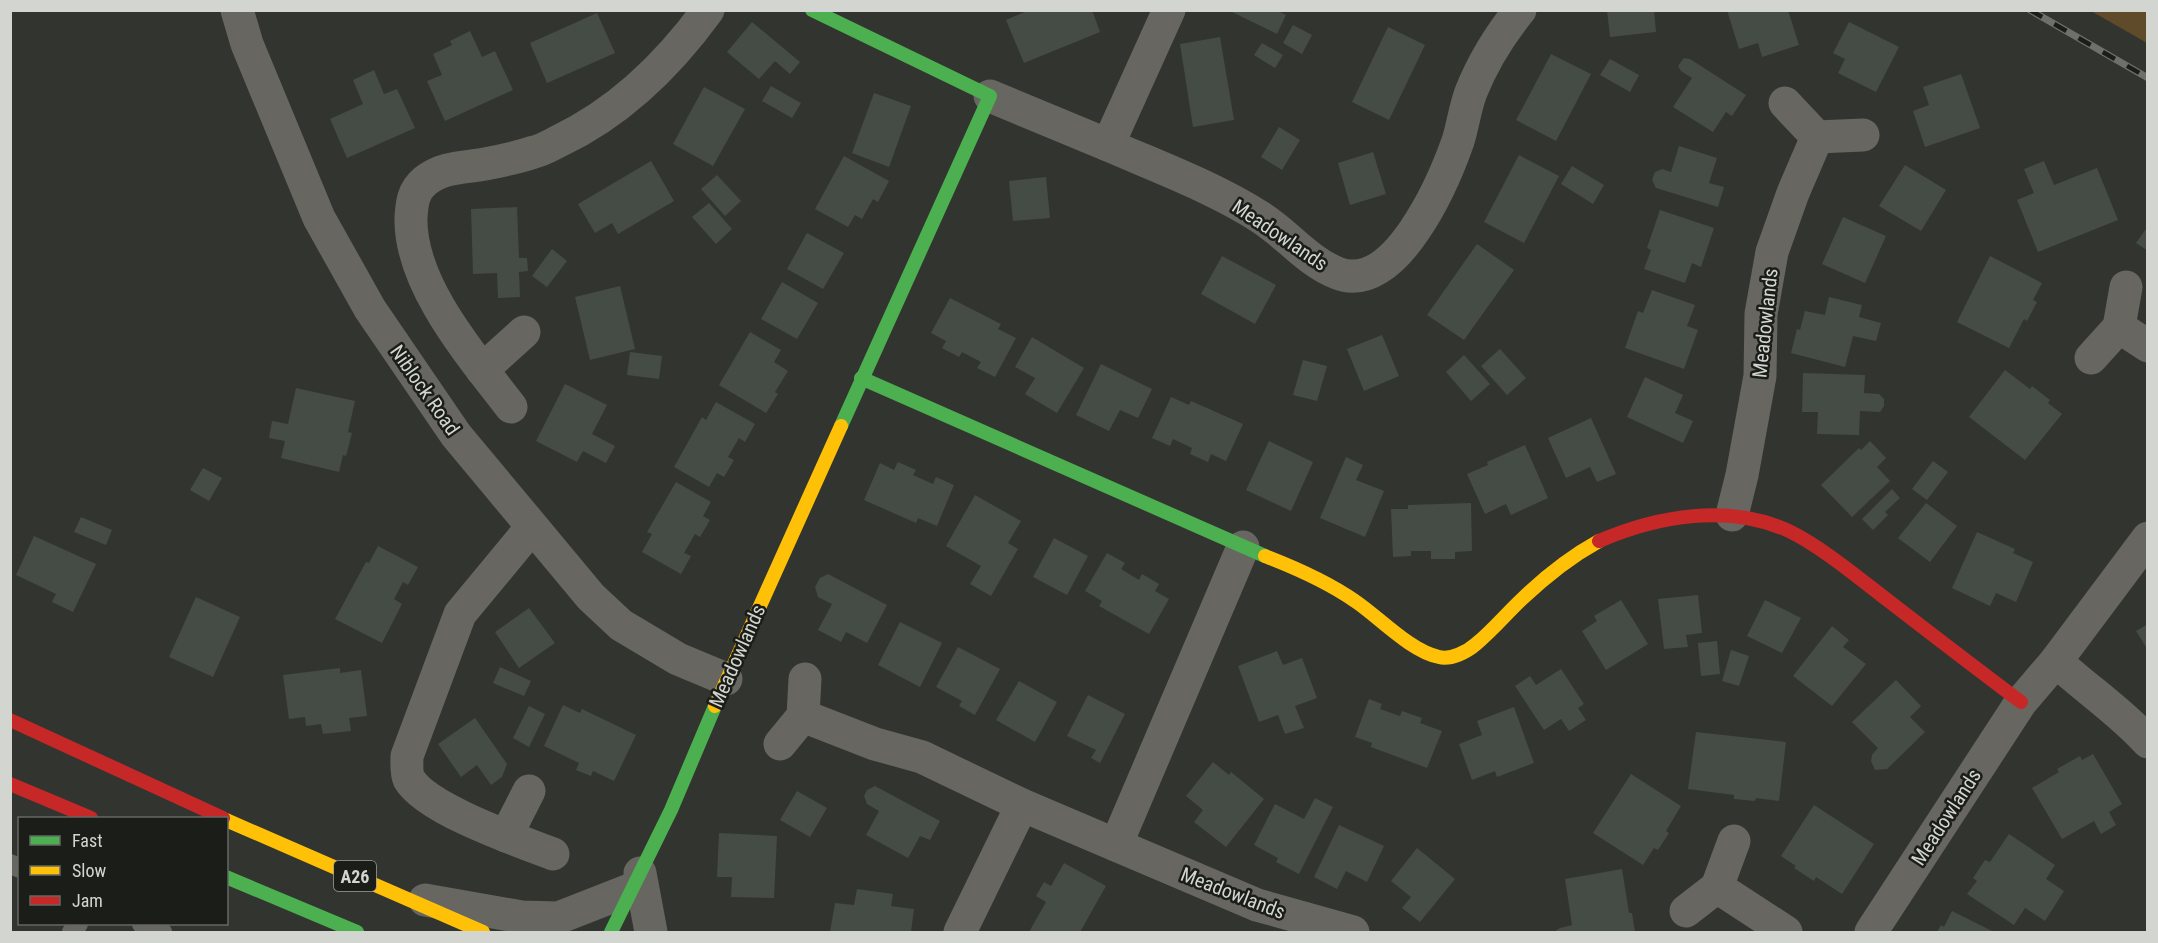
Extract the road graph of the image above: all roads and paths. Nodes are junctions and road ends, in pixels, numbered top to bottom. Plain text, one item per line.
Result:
1 (237, 10) edge
2 (708, 10) edge
3 (812, 10) edge
4 (1169, 10) edge
5 (1520, 10) edge
6 (990, 96) junction
7 (1785, 103) dead end
8 (1863, 135) dead end
9 (1817, 137) junction
10 (1108, 145) junction
11 (2126, 287) dead end
12 (2119, 327) junction
13 (524, 332) dead end
14 (2148, 346) edge
15 (2091, 358) dead end
16 (482, 370) junction
17 (861, 378) junction
18 (511, 407) dead end
19 (1732, 515) junction
20 (532, 527) junction
21 (2148, 538) edge
22 (1243, 547) junction
23 (2056, 661) junction
24 (726, 679) junction
25 (805, 680) dead end
26 (2020, 702) junction
27 (803, 716) junction
28 (10, 720) edge
29 (2148, 742) edge
30 (780, 744) dead end
31 (10, 784) edge
32 (529, 791) dead end
33 (1022, 805) junction
34 (85, 817) edge
35 (221, 817) edge
36 (228, 820) edge
37 (506, 836) junction
38 (1734, 841) dead end
39 (1116, 845) junction
40 (553, 854) dead end
41 (228, 878) edge
42 (636, 881) junction
43 (1717, 887) junction
44 (399, 895) junction
45 (1686, 911) dead end
46 (144, 925) edge
47 (162, 933) edge
48 (357, 933) edge
49 (483, 933) edge
50 (611, 933) edge
51 (651, 933) edge
52 (960, 933) edge
53 (1353, 933) edge
54 (1786, 933) edge
55 (1871, 933) edge

1 - 20 street, Niblock Road
2 - 16 street
3 - 6 main road, Meadowlands
4 - 10 street
5 - 10 street, Meadowlands
6 - 10 street, Meadowlands
6 - 17 main road, Meadowlands
7 - 9 street
8 - 9 street
9 - 19 street, Meadowlands
11 - 12 street
12 - 14 street
12 - 15 street
13 - 16 street
16 - 18 street
17 - 22 main road
17 - 24 main road, Meadowlands
19 - 22 main road
19 - 26 main road
20 - 24 street, Niblock Road
20 - 37 street
21 - 23 street, Meadowlands
22 - 39 street
23 - 26 street, Meadowlands
23 - 29 street
24 - 42 main road, Meadowlands
25 - 27 street
26 - 55 street, Meadowlands
27 - 30 street
27 - 33 street, Meadowlands
28 - 35 main road, A26
31 - 34 main road
32 - 37 street
33 - 39 street, Meadowlands
33 - 52 street
36 - 44 main road, A26
37 - 40 street
38 - 43 street
39 - 53 street, Meadowlands
41 - 48 main road, A26
42 - 44 street
42 - 50 main road, Meadowlands
42 - 51 street
43 - 45 street
43 - 54 street
44 - 49 main road, A26
46 - 47 lane

